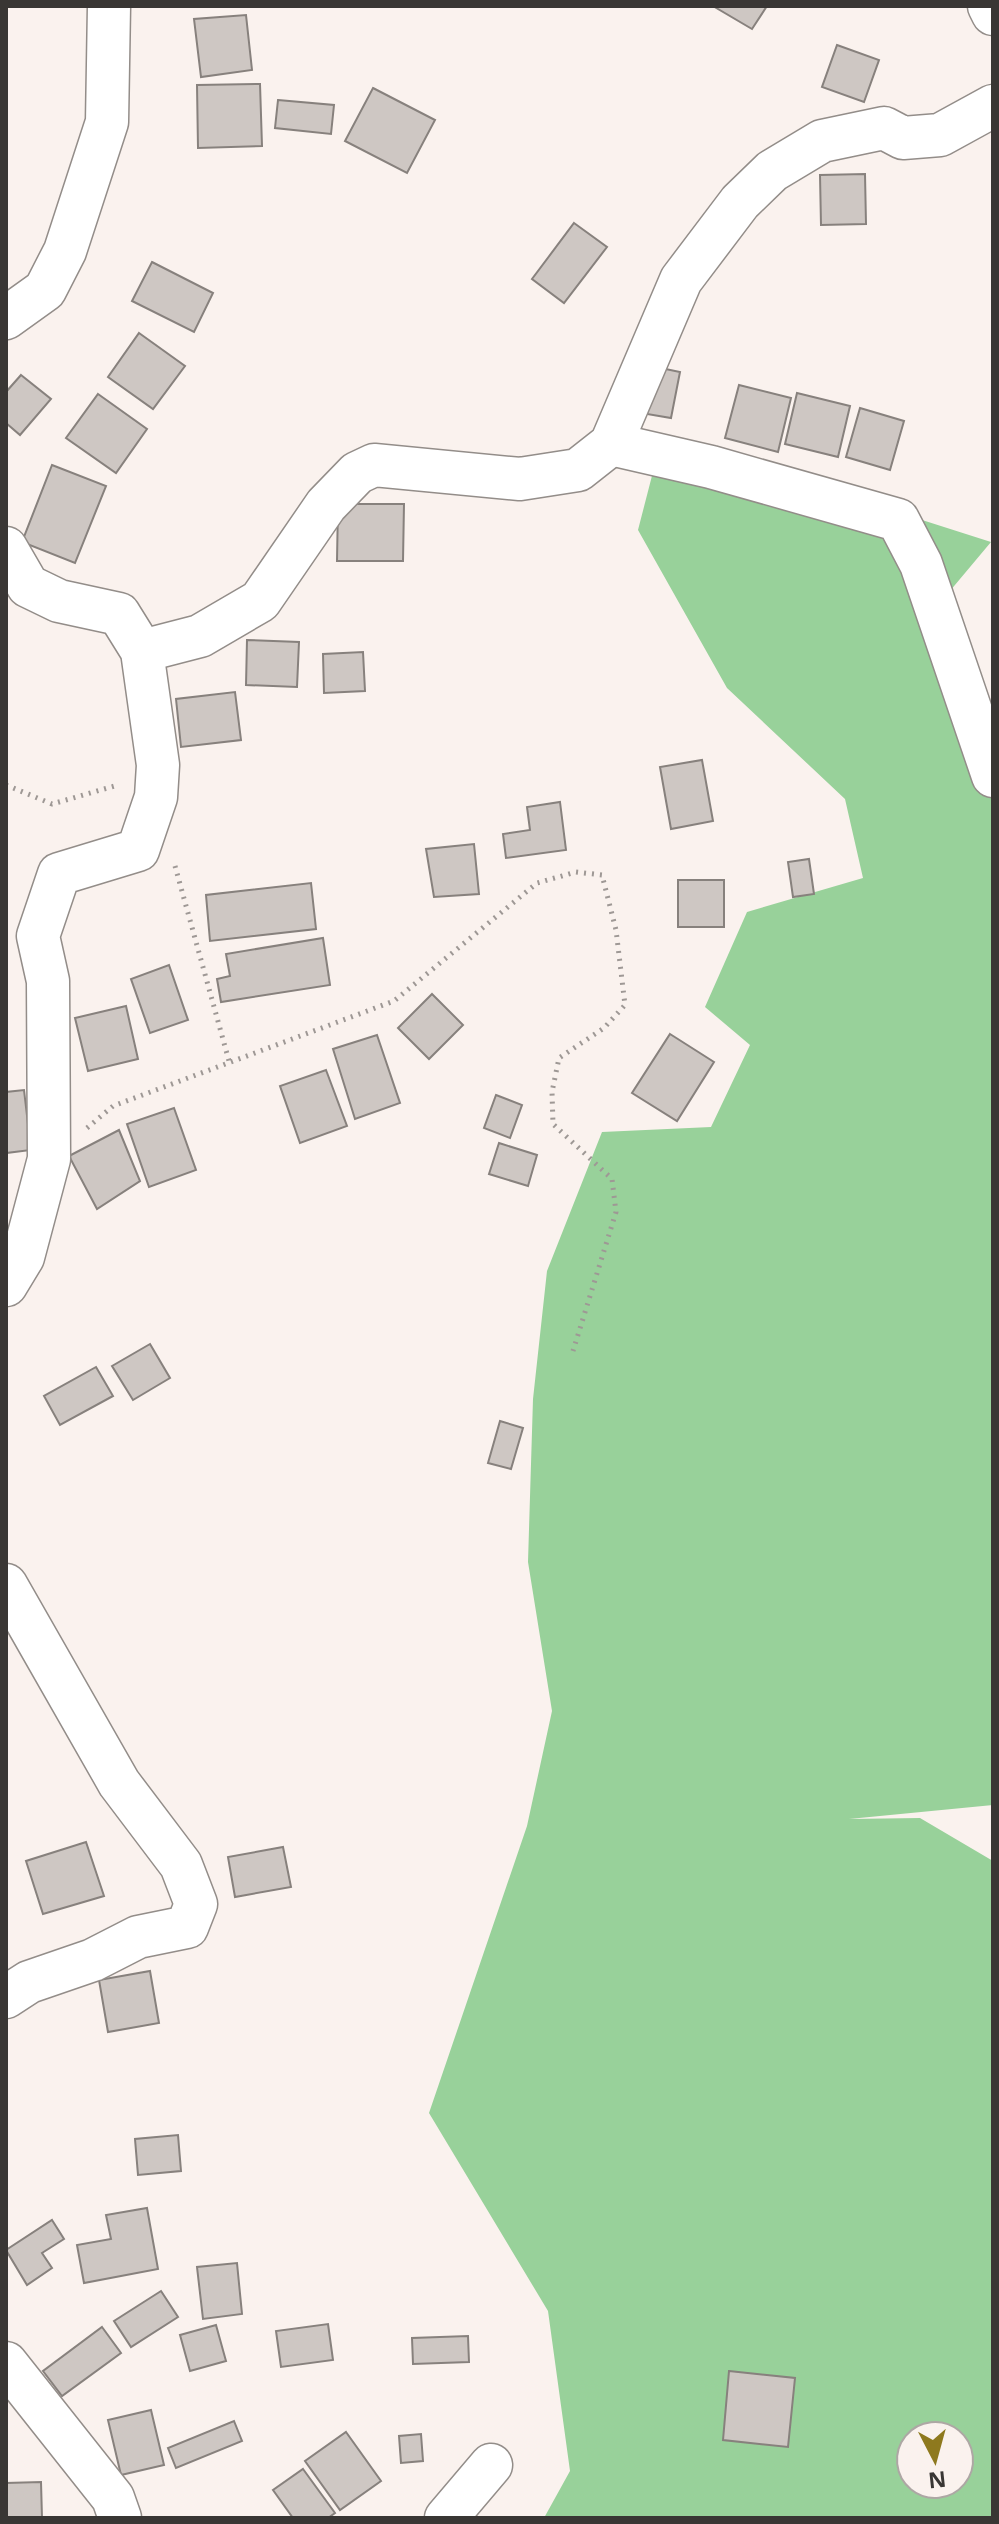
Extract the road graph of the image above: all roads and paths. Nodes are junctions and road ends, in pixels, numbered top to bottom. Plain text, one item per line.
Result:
1 (109, 6) edge
2 (989, 6) edge
3 (993, 14) edge
4 (993, 106) edge
5 (6, 318) edge
6 (611, 444) junction
7 (6, 548) edge
8 (142, 651) junction
9 (158, 765) junction
10 (993, 776) edge
11 (6, 785) edge
12 (173, 858) dead end
13 (229, 1061) junction
14 (49, 1159) junction
15 (6, 1285) edge
16 (573, 1351) dead end
17 (6, 1585) edge
18 (6, 1997) edge
19 (6, 2363) edge
20 (491, 2465) dead end
21 (120, 2518) edge
22 (446, 2518) edge

1 - 5 street
2 - 3 street
4 - 6 street
6 - 8 street
6 - 10 street
7 - 8 street
8 - 9 street
9 - 11 path
9 - 14 street
12 - 13 path
13 - 14 path
13 - 16 path
14 - 15 street
17 - 18 street
19 - 21 street
20 - 22 street

